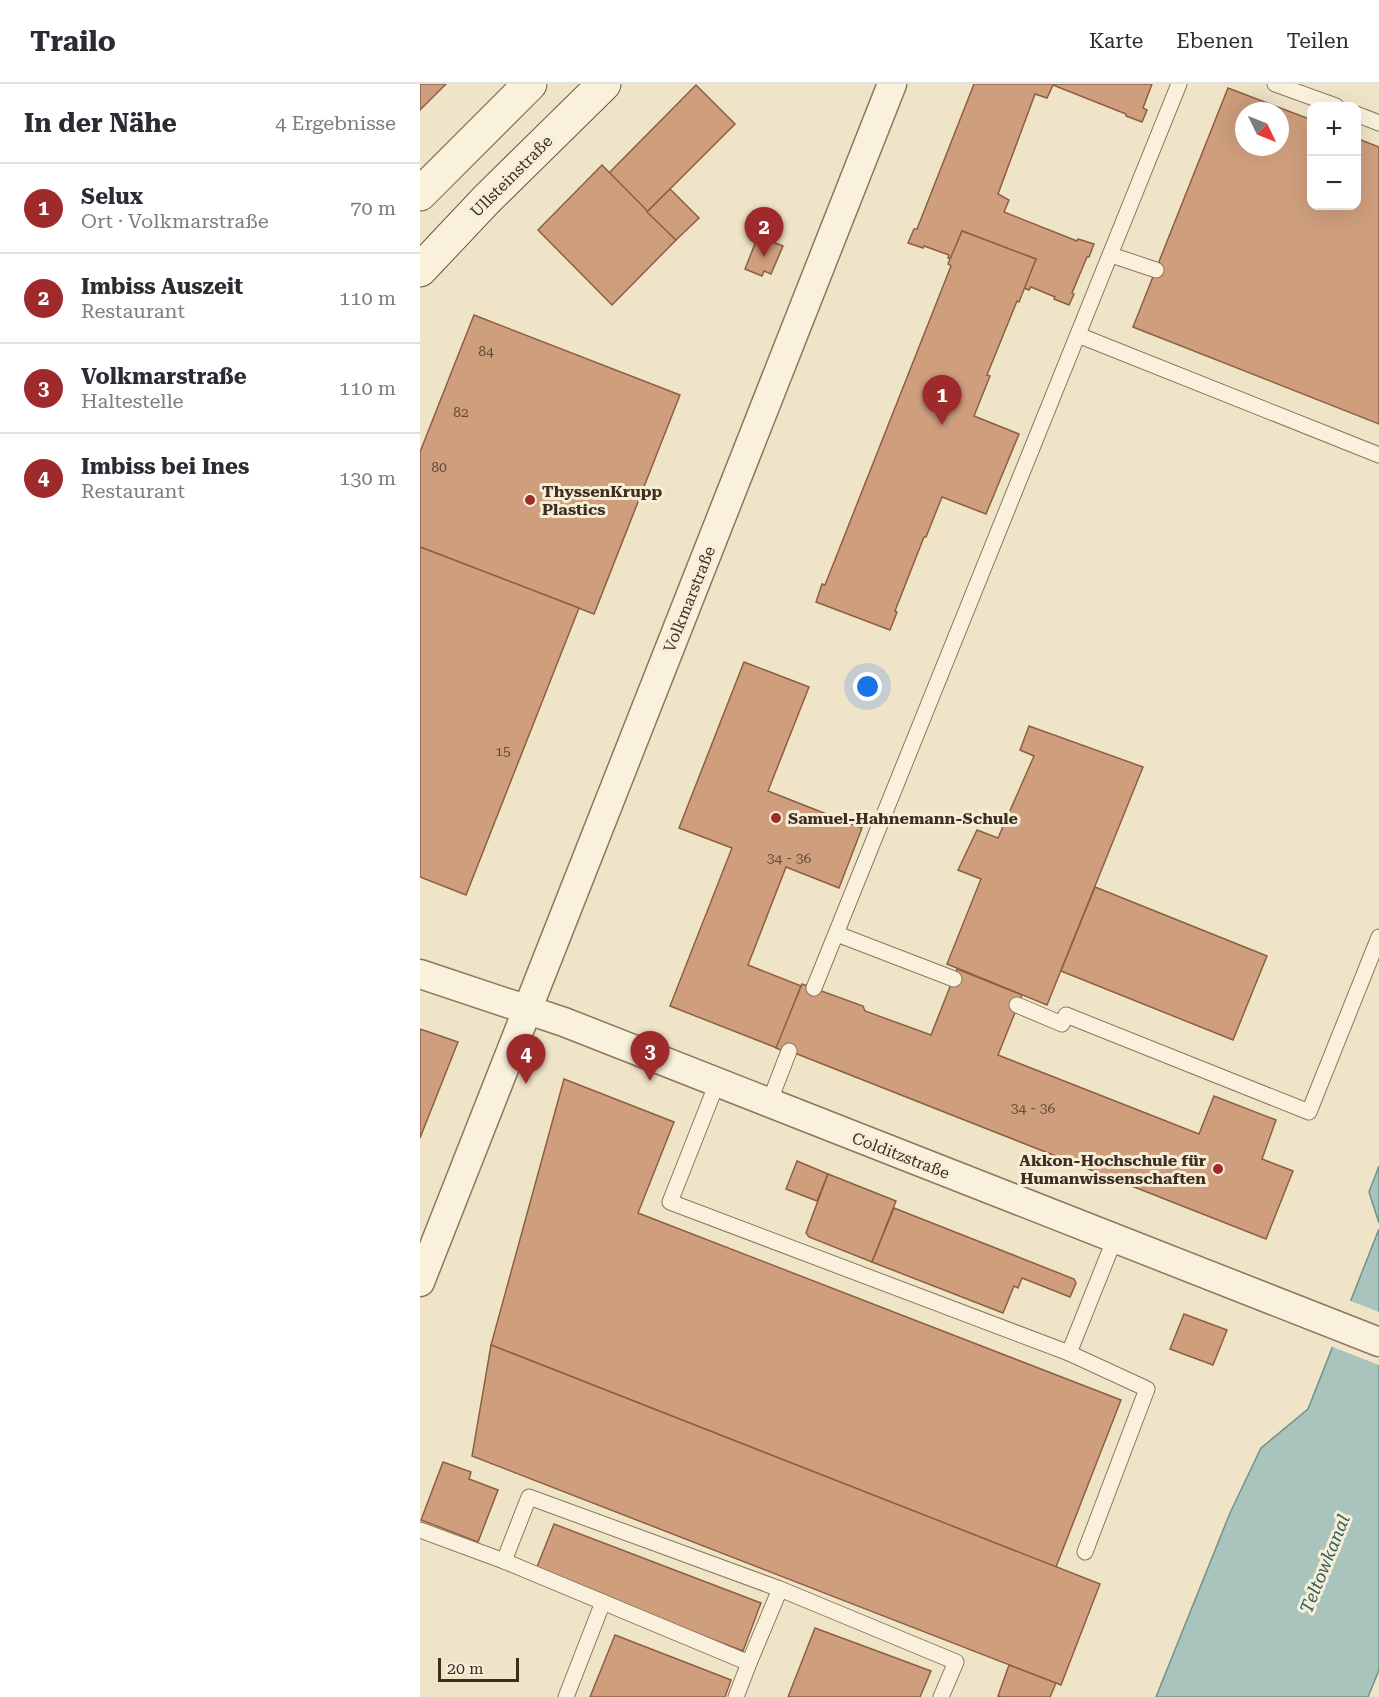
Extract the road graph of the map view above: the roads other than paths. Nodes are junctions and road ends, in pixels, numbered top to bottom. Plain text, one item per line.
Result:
1 (530, 84) edge
2 (604, 84) edge
3 (892, 84) edge
4 (1179, 84) edge
5 (1275, 84) edge
6 (1325, 102) edge
7 (1361, 116) edge
8 (1379, 123) edge
9 (420, 194) edge
10 (1111, 255) junction
11 (420, 270) edge
12 (1156, 270) dead end
13 (1078, 335) junction
14 (1379, 455) edge
15 (837, 934) junction
16 (1379, 938) edge
17 (420, 974) edge
18 (954, 979) dead end
19 (814, 988) dead end
20 (1017, 1005) dead end
21 (527, 1010) junction
22 (789, 1051) dead end
23 (717, 1083) junction
24 (769, 1103) junction
25 (1115, 1238) junction
26 (420, 1282) edge
27 (1379, 1342) edge
28 (1069, 1353) junction
29 (420, 1530) edge
30 (1085, 1552) dead end
31 (504, 1561) junction
32 (780, 1589) junction
33 (603, 1602) junction
34 (749, 1664) junction
35 (566, 1697) edge
36 (736, 1697) edge
37 (941, 1697) edge

1 - 9 street
2 - 11 street, Ullsteinstraße
3 - 21 street, Volkmarstraße
4 - 10 lane
5 - 6 lane
7 - 8 lane
10 - 12 lane
10 - 13 lane
13 - 14 lane
13 - 15 lane
15 - 18 lane
15 - 19 lane
16 - 20 lane
17 - 21 street, Colditzstraße
21 - 23 street, Colditzstraße
21 - 26 street, Volkmarstraße
22 - 24 lane
23 - 24 street, Colditzstraße
23 - 28 lane
24 - 25 street, Colditzstraße
25 - 27 street, Colditzstraße
25 - 28 lane
28 - 30 lane
29 - 31 lane
31 - 32 lane
31 - 33 lane
32 - 34 lane
32 - 37 lane
33 - 34 lane
33 - 35 lane
34 - 36 lane

